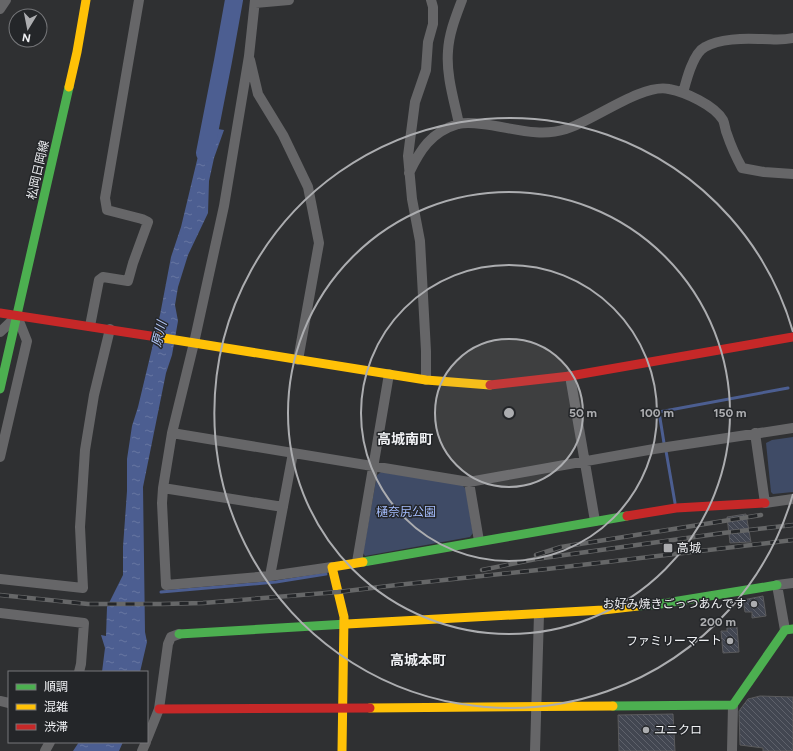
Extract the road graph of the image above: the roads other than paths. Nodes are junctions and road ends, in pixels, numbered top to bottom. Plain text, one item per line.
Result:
1 (6, 0) edge
2 (86, 0) edge
3 (139, 0) edge
4 (289, 0) edge
5 (430, 0) edge
6 (462, 0) edge
7 (255, 1) edge
8 (0, 9) edge
9 (793, 38) edge
10 (249, 56) junction
11 (683, 93) junction
12 (459, 124) junction
13 (409, 173) junction
14 (793, 174) edge
15 (0, 313) edge
16 (17, 316) junction
17 (90, 326) junction
18 (110, 329) junction
19 (0, 332) edge
20 (793, 337) edge
21 (191, 342) junction
22 (298, 360) junction
23 (389, 374) junction
24 (570, 376) junction
25 (426, 380) junction
26 (0, 389) edge
27 (793, 428) edge
28 (172, 433) junction
29 (755, 433) junction
30 (293, 453) junction
31 (0, 457) edge
32 (585, 461) junction
33 (373, 466) junction
34 (469, 482) junction
35 (163, 488) junction
36 (793, 499) edge
37 (765, 503) junction
38 (283, 507) junction
39 (595, 521) junction
40 (479, 541) junction
41 (357, 562) junction
42 (332, 566) junction
43 (270, 576) junction
44 (0, 579) edge
45 (793, 583) edge
46 (777, 585) junction
47 (0, 614) edge
48 (539, 614) junction
49 (344, 625) junction
50 (789, 629) edge
51 (179, 634) joint
52 (79, 671) edge
53 (733, 706) junction
54 (536, 707) junction
55 (343, 708) junction
56 (159, 709) junction
57 (148, 736) edge
58 (342, 751) edge
59 (535, 751) edge
60 (732, 751) edge

1 - 8 street
2 - 16 street, 松岡日岡線
3 - 17 street
4 - 7 street
5 - 13 street
6 - 12 street
7 - 10 street
9 - 11 street
10 - 21 street
10 - 22 street
11 - 12 street
11 - 14 street
12 - 13 street
13 - 25 street
15 - 16 street
16 - 17 street
16 - 19 street
16 - 26 street, 松岡日岡線
16 - 31 street
17 - 18 street
18 - 21 street
18 - 44 street
20 - 24 street
21 - 22 street
21 - 28 street
22 - 23 street
23 - 25 street
23 - 33 street
24 - 25 street
24 - 32 street
27 - 29 street
28 - 30 street
28 - 35 street
29 - 32 street
29 - 37 street
30 - 33 street
30 - 38 street
32 - 34 street
32 - 39 street
33 - 34 street
33 - 41 street
34 - 40 street
35 - 38 street
35 - 43 street
36 - 37 street
37 - 39 street
38 - 43 street
39 - 40 street
40 - 41 street
41 - 42 street
42 - 43 street
42 - 49 street
45 - 46 street
46 - 48 street
46 - 50 street
47 - 52 street
48 - 49 street
48 - 54 street
49 - 51 street
49 - 55 street
50 - 53 street
51 - 56 street
53 - 54 street
53 - 60 street
54 - 55 street
54 - 59 street
55 - 56 street
55 - 58 street
56 - 57 street

